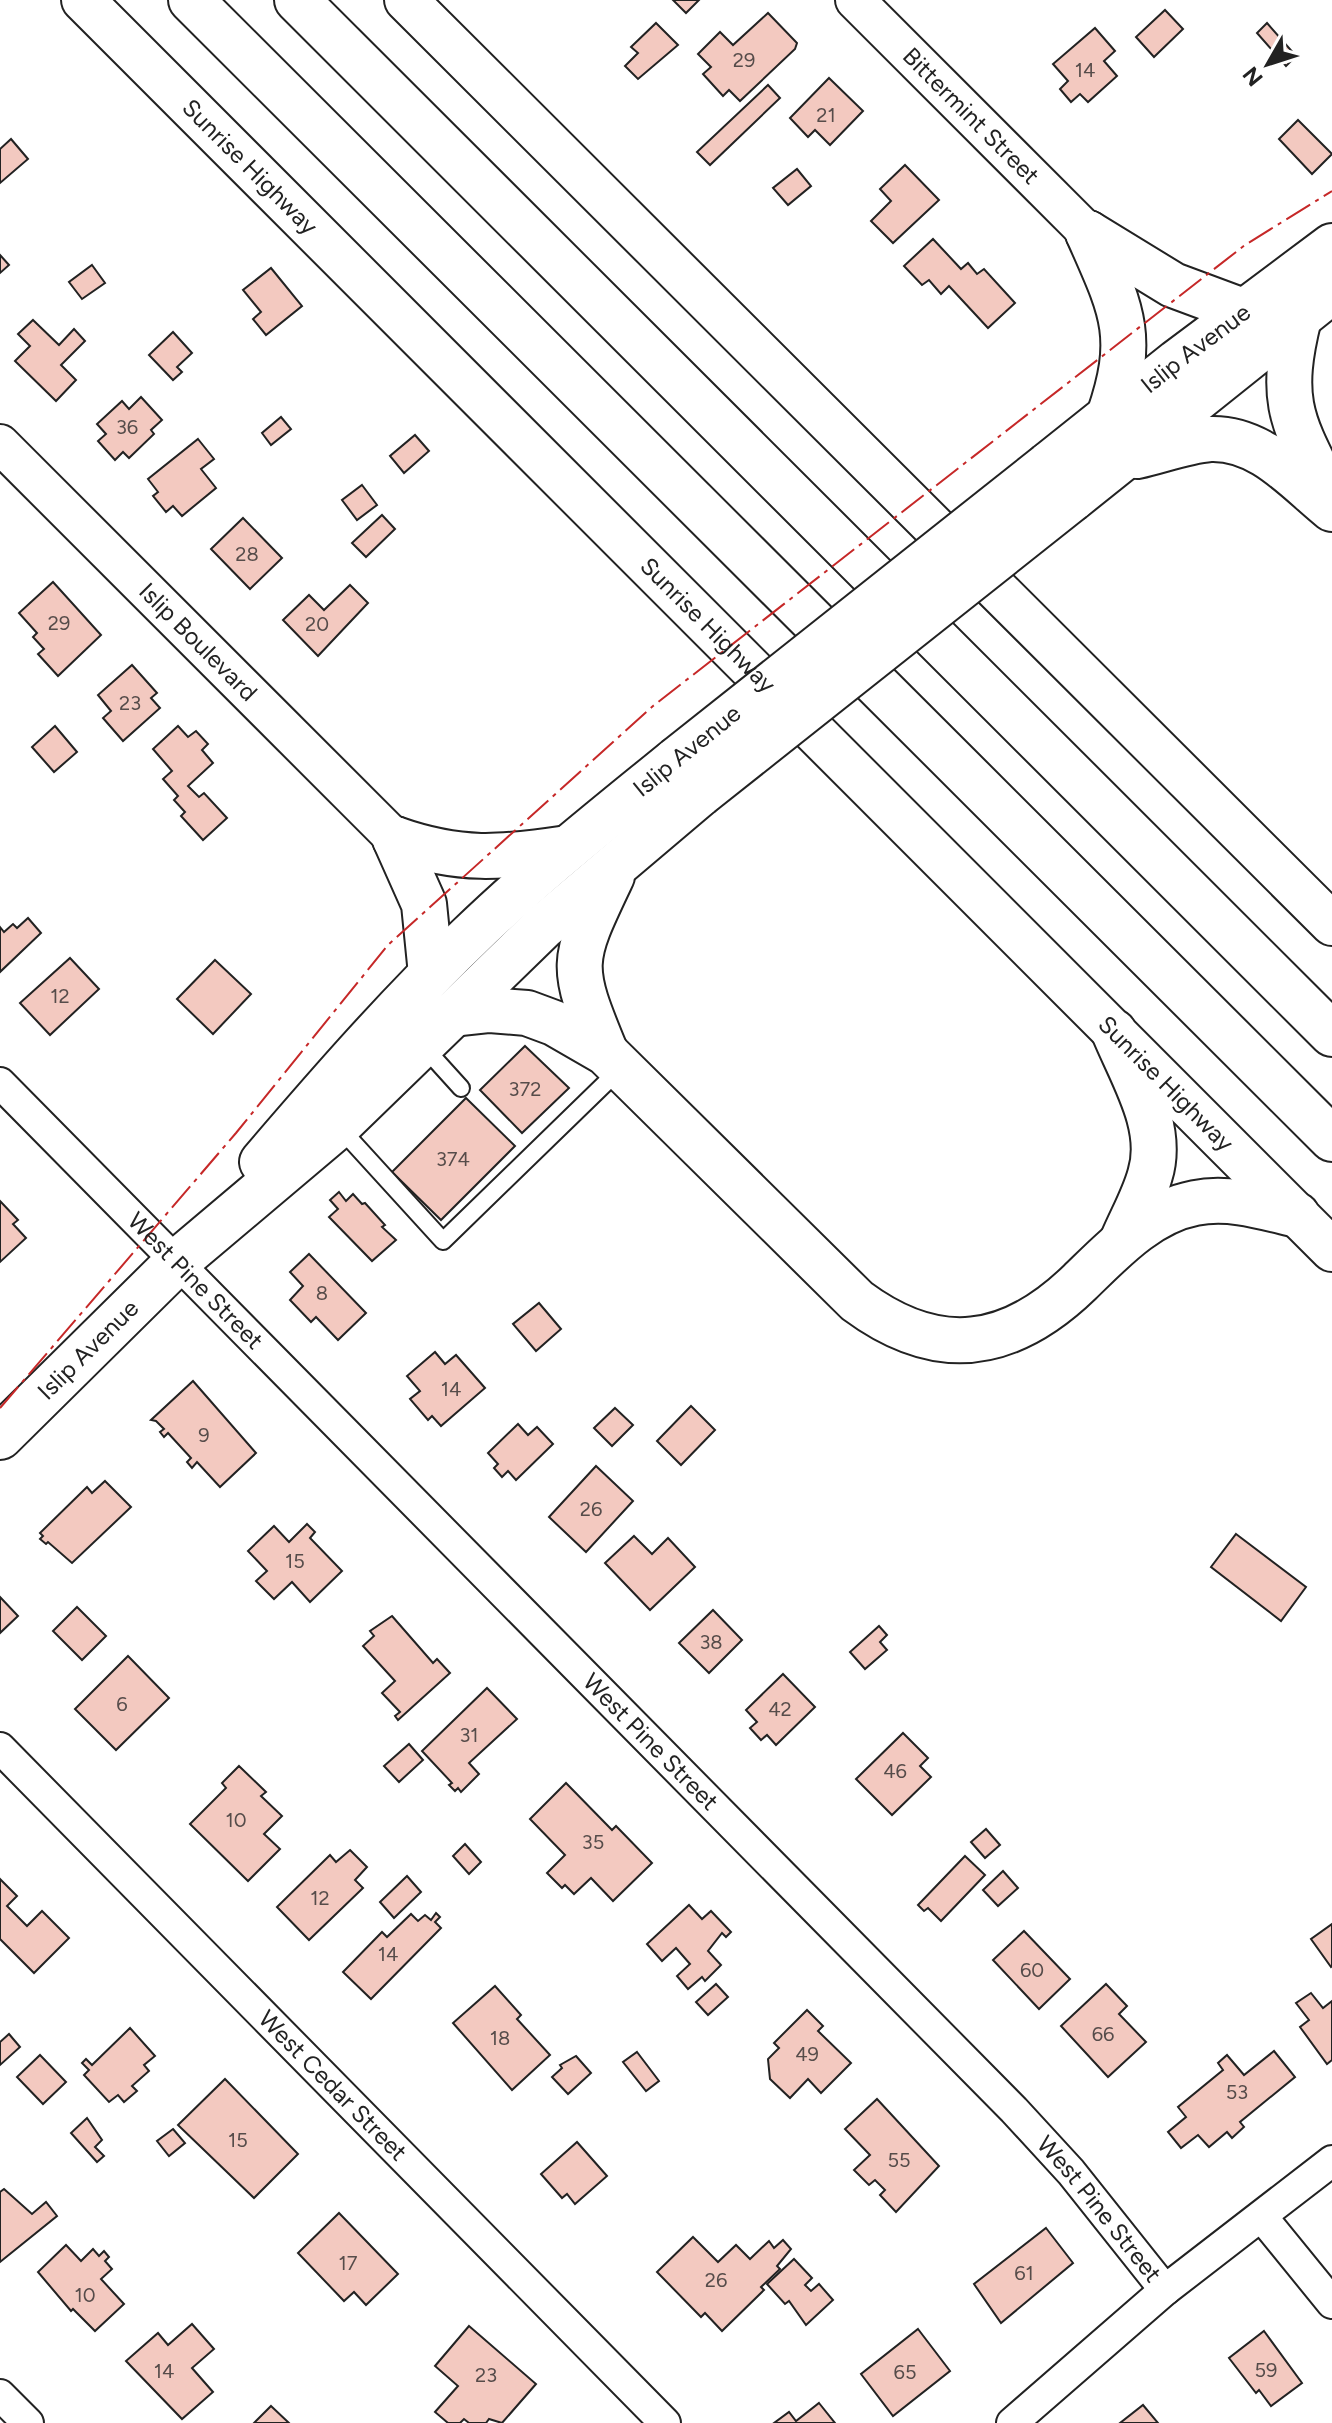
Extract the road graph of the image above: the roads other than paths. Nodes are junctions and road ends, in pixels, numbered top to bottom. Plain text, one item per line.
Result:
1 (83, 0) edge
2 (191, 0) edge
3 (297, 0) edge
4 (406, 0) edge
5 (855, 0) edge
6 (1088, 233) junction
7 (1332, 246) edge
8 (1315, 305) edge
9 (1243, 311) junction
10 (1109, 416) junction
11 (0, 444) edge
12 (1123, 460) junction
13 (1060, 482) junction
14 (1332, 501) edge
15 (1332, 509) edge
16 (688, 777) junction
17 (395, 839) junction
18 (568, 848) junction
19 (619, 859) junction
20 (1332, 924) edge
21 (431, 974) junction
22 (453, 1014) junction
23 (1114, 1032) junction
24 (1332, 1034) edge
25 (422, 1044) junction
26 (614, 1060) junction
27 (0, 1083) edge
28 (461, 1088) dead end
29 (338, 1126) junction
30 (1332, 1139) edge
31 (1297, 1215) junction
32 (1123, 1239) junction
33 (1332, 1250) edge
34 (178, 1261) junction
35 (0, 1437) edge
36 (0, 1748) edge
37 (1332, 2161) edge
38 (1262, 2217) junction
39 (1165, 2290) junction
40 (1332, 2303) edge
41 (0, 2395) edge
42 (28, 2423) edge
43 (665, 2423) edge
44 (1012, 2423) edge

1 - 23 main road, Sunrise Highway
2 - 30 main road
3 - 24 main road
4 - 20 main road
5 - 6 street, Bittermint Street
6 - 9 main road
6 - 10 main road
7 - 9 main road, Islip Avenue
8 - 12 main road, Islip Avenue
8 - 14 main road
9 - 10 main road, Islip Avenue
10 - 13 main road, Islip Avenue
11 - 17 street, Islip Boulevard
12 - 13 main road, Islip Avenue
12 - 15 main road
13 - 16 main road, Islip Avenue, bridge
16 - 18 main road, Islip Avenue
16 - 19 main road, Islip Avenue
17 - 18 main road
17 - 21 main road
18 - 21 main road, Islip Avenue
19 - 22 main road, Islip Avenue
19 - 26 main road
21 - 34 main road, Islip Avenue
22 - 25 main road, Islip Avenue
22 - 26 main road
23 - 31 main road, Sunrise Highway
23 - 32 main road
25 - 28 lane
25 - 29 main road, Islip Avenue
26 - 29 lane
26 - 32 main road
27 - 34 street, West Pine Street
29 - 34 main road, Islip Avenue
31 - 32 main road
31 - 33 main road, Sunrise Highway
34 - 35 main road, Islip Avenue
34 - 39 street, West Pine Street
36 - 43 street, West Cedar Street
37 - 38 street
38 - 39 street
38 - 40 street
39 - 44 street
41 - 42 street

